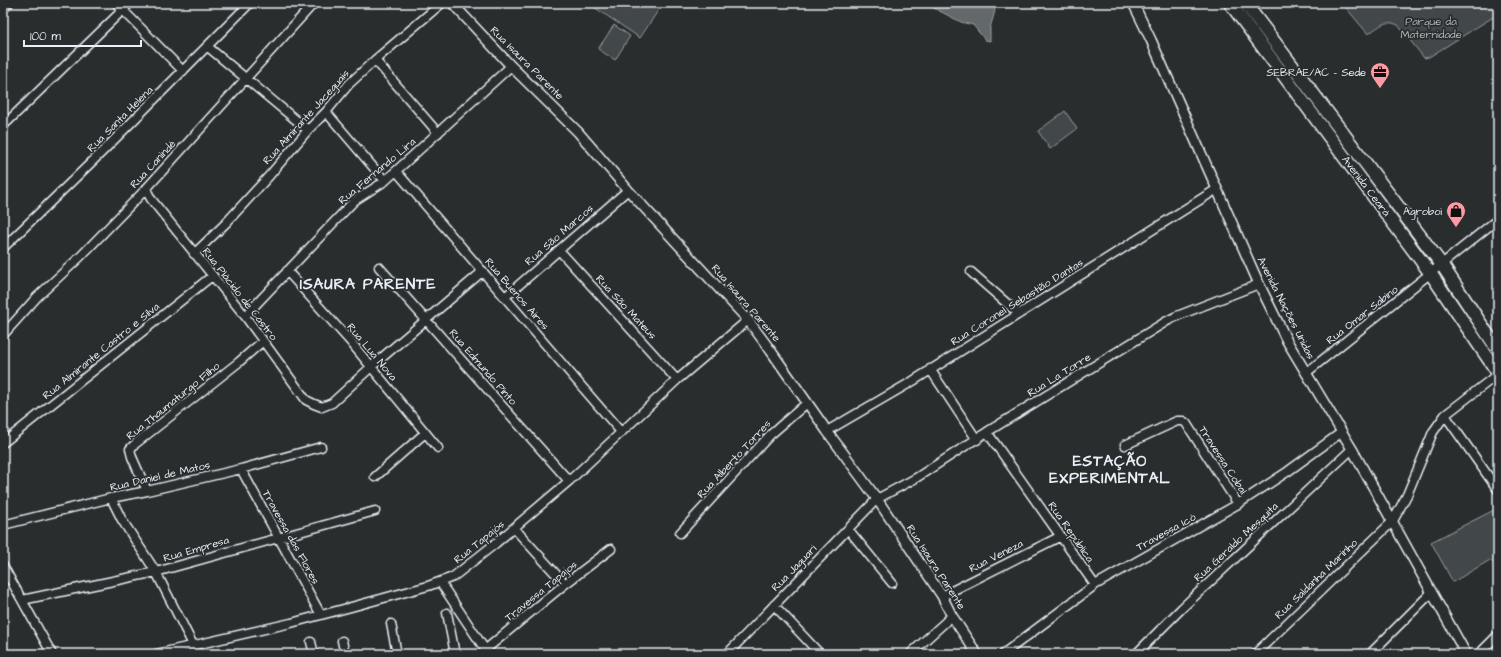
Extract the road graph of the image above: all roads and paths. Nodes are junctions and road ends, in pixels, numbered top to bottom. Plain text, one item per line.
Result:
1 (9, 3) edge
2 (116, 3) edge
3 (130, 3) edge
4 (250, 3) edge
5 (314, 3) edge
6 (442, 3) edge
7 (452, 3) edge
8 (1133, 3) edge
9 (1230, 3) edge
10 (1245, 3) edge
11 (3, 8) edge
12 (123, 10) junction
13 (208, 47) junction
14 (375, 60) junction
15 (511, 66) junction
16 (183, 72) junction
17 (246, 80) junction
18 (326, 112) junction
19 (3, 126) edge
20 (308, 130) junction
21 (438, 133) junction
22 (396, 171) junction
23 (385, 180) junction
24 (146, 189) junction
25 (1217, 189) junction
26 (628, 190) junction
27 (1498, 219) edge
28 (3, 248) edge
29 (558, 250) junction
30 (194, 254) junction
31 (1442, 265) junction
32 (379, 267) dead end
33 (287, 271) junction
34 (483, 271) junction
35 (971, 272) dead end
36 (1431, 274) junction
37 (212, 276) junction
38 (1259, 284) junction
39 (505, 296) junction
40 (1019, 314) junction
41 (245, 316) junction
42 (427, 320) junction
43 (748, 320) junction
44 (3, 335) edge
45 (263, 341) junction
46 (1498, 350) edge
47 (371, 367) junction
48 (930, 369) junction
49 (1306, 373) junction
50 (1498, 373) edge
51 (677, 380) junction
52 (807, 403) junction
53 (1445, 415) junction
54 (827, 431) junction
55 (621, 432) junction
56 (987, 432) junction
57 (1342, 432) junction
58 (425, 433) junction
59 (977, 440) junction
60 (3, 443) edge
61 (1125, 445) dead end
62 (321, 447) dead end
63 (438, 448) dead end
64 (1352, 449) junction
65 (241, 468) junction
66 (375, 477) dead end
67 (569, 481) junction
68 (1498, 490) edge
69 (147, 491) junction
70 (111, 498) junction
71 (877, 499) junction
72 (1238, 504) junction
73 (375, 511) dead end
74 (1393, 521) junction
75 (3, 525) edge
76 (514, 528) junction
77 (848, 529) junction
78 (680, 533) dead end
79 (1061, 536) junction
80 (278, 537) junction
81 (611, 549) dead end
82 (3, 566) edge
83 (156, 572) junction
84 (440, 582) junction
85 (892, 583) dead end
86 (565, 584) junction
87 (1095, 585) junction
88 (1432, 593) junction
89 (942, 596) junction
90 (22, 600) junction
91 (774, 604) junction
92 (447, 614) dead end
93 (321, 615) junction
94 (952, 616) junction
95 (391, 624) dead end
96 (1498, 635) edge
97 (342, 641) dead end
98 (311, 642) dead end
99 (193, 645) junction
100 (487, 652) edge
101 (52, 654) edge
102 (156, 654) edge
103 (314, 654) edge
104 (345, 654) edge
105 (397, 654) edge
106 (455, 654) edge
107 (727, 654) edge
108 (820, 654) edge
109 (910, 654) edge
110 (977, 654) edge
111 (1003, 654) edge
112 (1136, 654) edge
113 (1255, 654) edge
114 (1370, 654) edge
115 (1466, 654) edge
116 (1479, 654) edge

1 - 11 street
2 - 12 street
3 - 12 street
4 - 13 street, Rua Santa Helena
5 - 17 street, Rua Canindé
6 - 14 street, Rua Almirante Jaceguais
7 - 15 street, Rua Isaura Parente
8 - 25 street, Avenida Nações Unidas
9 - 36 main road, Avenida Ceará
10 - 31 main road, Avenida Ceará
12 - 16 street
12 - 19 street
13 - 16 street, Rua Santa Helena
13 - 17 street
14 - 18 street, Rua Almirante Jaceguais
14 - 21 street
15 - 21 street, Rua Fernando Lira
15 - 26 street, Rua Isaura Parente
16 - 28 street, Rua Santa Helena
17 - 20 street
17 - 24 street, Rua Canindé
18 - 20 street, Rua Almirante Jaceguais
18 - 23 street
20 - 30 street, Rua Almirante Jaceguais
21 - 22 street, Rua Fernando Lira
22 - 23 street, Rua Fernando Lira
22 - 34 street, Rua Buenos Aires
23 - 33 street, Rua Fernando Lira
24 - 30 street, Rua Plácido de Castro
24 - 44 street, Rua Canindé
25 - 38 street, Avenida Nações Unidas
25 - 40 street, Rua Coronel Sebastião Dantas
26 - 29 street, Rua São Marcos
26 - 43 street, Rua Isaura Parente
27 - 31 street, Rua Omar Sabino
29 - 39 street, Rua São Marcos
29 - 51 street, Rua São Mateus
30 - 37 street, Rua Plácido de Castro
31 - 36 street, Rua Omar Sabino
31 - 46 main road, Avenida Ceará
32 - 42 street, Rua Edmundo Pinto
33 - 41 street, Rua Fernando Lira
33 - 47 street, Rua Lua Nova
34 - 39 street, Rua Buenos Aires
34 - 42 street
35 - 40 street
36 - 49 street, Rua Omar Sabino
36 - 50 main road, Avenida Ceará
37 - 41 street, Rua Plácido de Castro
37 - 60 street, Rua Almirante Castro e Silva
38 - 49 street, Avenida Nações Unidas
38 - 56 street, Rua La Torre
39 - 55 street, Rua Buenos Aires
40 - 48 street, Rua Coronel Sebastião Dantas
41 - 45 street, Rua Plácido de Castro
42 - 47 street
42 - 67 street, Rua Edmundo Pinto
43 - 51 street, Rua Tapajós
43 - 52 street, Rua Isaura Parente
45 - 47 street, Rua Plácido de Castro
45 - 69 street, Rua Thaumaturgo Filho
47 - 58 street, Rua Lua Nova
48 - 54 street, Rua Coronel Sebastião Dantas
48 - 59 street
49 - 57 street, Avenida Nações Unidas
50 - 53 street, Rua Saldanha Marinho
51 - 55 street, Rua Tapajós
52 - 54 street, Rua Isaura Parente
52 - 78 street, Rua Alberto Torres
53 - 68 street
53 - 74 street, Rua Saldanha Marinho
54 - 71 street, Rua Isaura Parente
55 - 67 street, Rua Tapajós
56 - 59 street, Rua La Torre
56 - 79 street, Rua República
57 - 64 street, Avenida Nações Unidas
57 - 72 street, Travessa Icó
58 - 63 street, Rua Lua Nova
58 - 66 street
59 - 71 street, Rua La Torre
61 - 72 street, Travessa Cobal
62 - 65 street, Rua Daniel de Matos
64 - 74 street, Avenida Nações Unidas
64 - 112 street, Rua Geraldo Mesquita
65 - 69 street, Rua Daniel de Matos
65 - 80 street, Travessa das Flores
67 - 76 street, Rua Tapajós
69 - 70 street, Rua Daniel de Matos
70 - 75 street, Rua Daniel de Matos
70 - 83 street
71 - 77 street, Rua Jaguari
71 - 89 street, Rua Isaura Parente
72 - 87 street, Travessa Icó
73 - 80 street, Rua Empresa
74 - 88 street, Avenida Nações Unidas
74 - 113 street, Rua Saldanha Marinho
76 - 84 street, Rua Tapajós
76 - 86 street
77 - 85 street
77 - 91 street, Rua Jaguari
79 - 87 street, Rua República
79 - 89 street, Rua Veneza
80 - 83 street, Rua Empresa
80 - 93 street, Travessa das Flores
81 - 86 street, Travessa Tapajos
82 - 90 street
83 - 90 street, Rua Empresa
83 - 99 street
84 - 93 street, Rua Tapajós
84 - 100 street
86 - 100 street, Travessa Tapajos
87 - 111 street, Travessa Icó
88 - 114 street
88 - 115 street, Avenida Nações Unidas
89 - 94 street, Rua Isaura Parente
90 - 101 street
91 - 107 street, Rua Jaguari
91 - 108 street
92 - 106 street
93 - 99 street, Rua Tapajós
94 - 109 street
94 - 110 street, Rua Isaura Parente
95 - 105 street
96 - 116 street
97 - 104 street
98 - 103 street
99 - 102 street, Rua Tapajós

